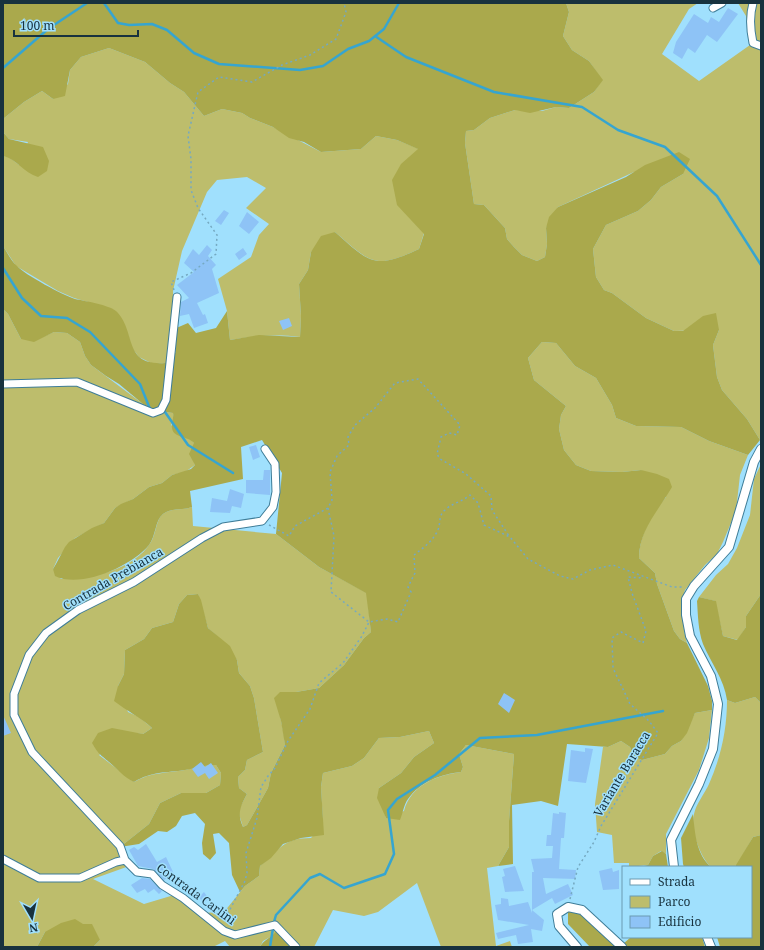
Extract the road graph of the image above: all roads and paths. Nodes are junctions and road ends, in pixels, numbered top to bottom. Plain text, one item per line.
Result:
1 (344, 3) edge
2 (722, 3) edge
3 (753, 3) edge
4 (713, 8) dead end
5 (761, 46) edge
6 (177, 297) joint
7 (3, 384) edge
8 (265, 449) dead end
9 (761, 449) edge
10 (759, 458) edge
11 (328, 508) junction
12 (262, 521) junction
13 (510, 537) junction
14 (647, 578) junction
15 (694, 586) junction
16 (369, 622) junction
17 (3, 859) edge
18 (125, 860) junction
19 (674, 866) edge
20 (568, 907) junction
21 (209, 919) junction
22 (296, 947) edge
23 (577, 947) edge
24 (622, 947) edge

1 - 6 path
2 - 4 street
3 - 5 street
6 - 7 street
8 - 12 street
9 - 10 street
10 - 15 street
11 - 12 path
11 - 13 path
11 - 16 path
12 - 18 street, Contrada Prebianca
13 - 14 path
13 - 16 path
14 - 15 path
14 - 20 path, Variante Baracca
15 - 19 street
16 - 21 path
17 - 18 street
18 - 21 street, Contrada Carlini
20 - 23 street
20 - 24 street
21 - 22 street, Contrada Carlini

